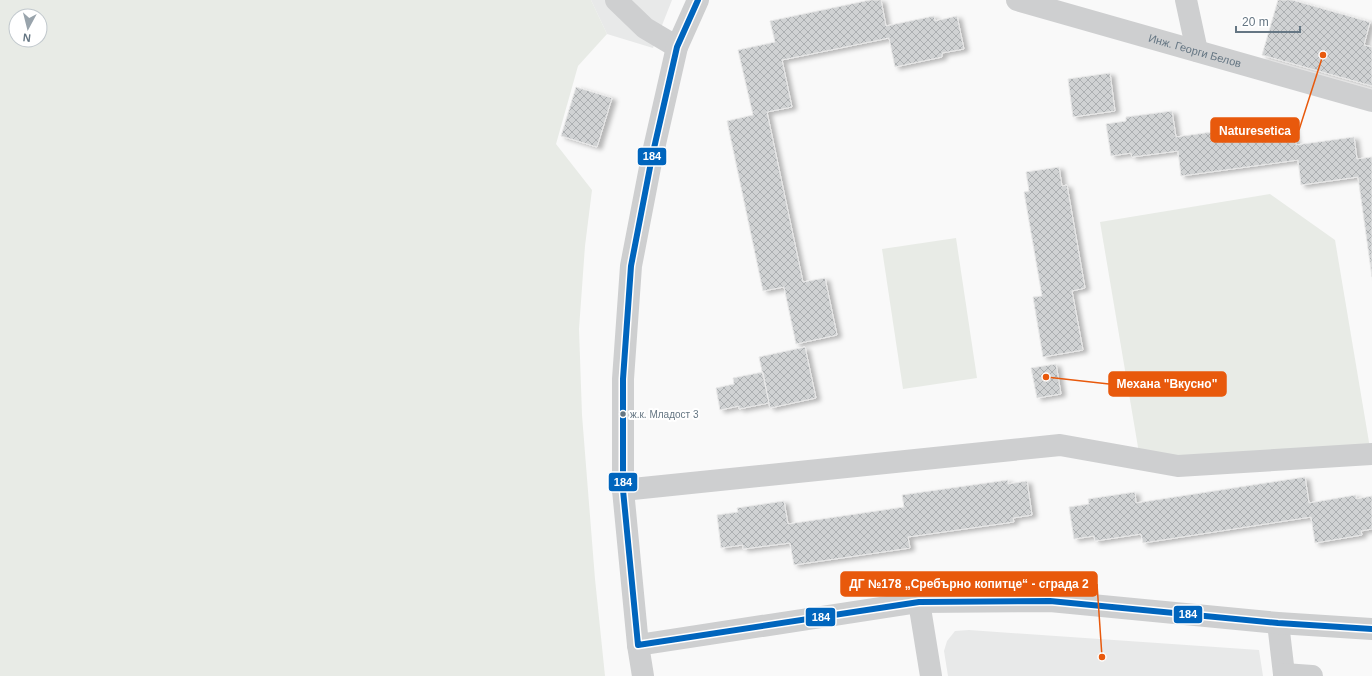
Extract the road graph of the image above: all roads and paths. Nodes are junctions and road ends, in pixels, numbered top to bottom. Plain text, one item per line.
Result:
1 (616, 0) edge
2 (698, 0) edge
3 (1017, 0) edge
4 (1186, 0) edge
5 (677, 47) junction
6 (1197, 51) junction
7 (1372, 101) edge
8 (1372, 454) edge
9 (623, 490) junction
10 (919, 602) junction
11 (1278, 623) junction
12 (1372, 629) edge
13 (638, 645) junction
14 (1285, 675) edge
15 (643, 676) edge
16 (931, 676) edge
17 (1312, 676) edge

1 - 5 street
2 - 5 street
3 - 6 street, Инж. Георги Белов
4 - 6 street
5 - 9 street
6 - 7 street, Инж. Георги Белов
8 - 9 street
9 - 13 street
10 - 11 street
10 - 13 street
10 - 16 street
11 - 12 street
11 - 14 street
13 - 15 street
14 - 17 street

